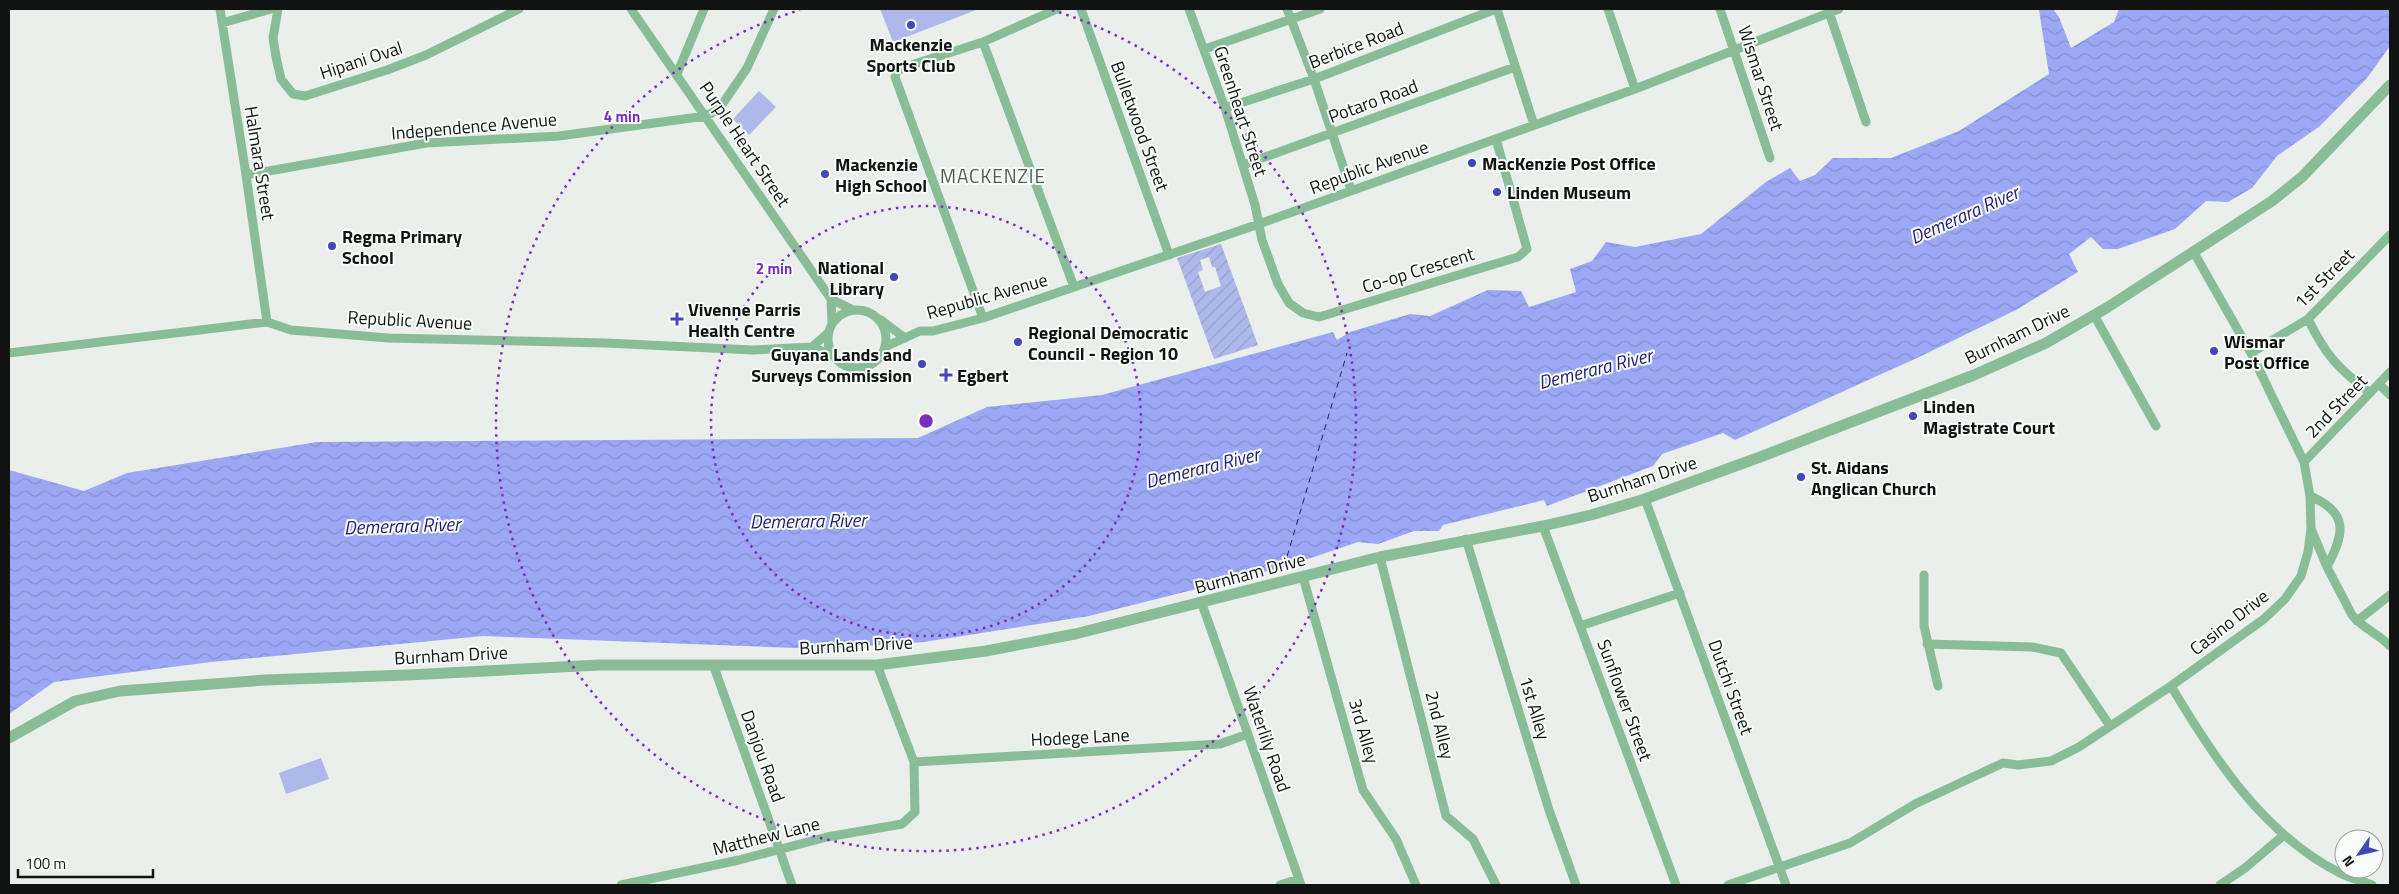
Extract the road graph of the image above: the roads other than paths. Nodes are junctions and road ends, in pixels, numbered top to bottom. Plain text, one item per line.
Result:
1 (220, 9) edge
2 (271, 9) edge
3 (278, 9) edge
4 (519, 9) edge
5 (631, 9) edge
6 (704, 9) edge
7 (774, 9) edge
8 (1057, 9) edge
9 (1081, 9) edge
10 (1189, 9) edge
11 (1287, 9) edge
12 (1320, 9) edge
13 (1496, 9) edge
14 (1608, 9) edge
15 (1720, 9) edge
16 (1839, 9) edge
17 (1828, 11) edge
18 (1291, 20) junction
19 (222, 24) junction
20 (983, 42) junction
21 (1205, 49) junction
22 (1734, 49) junction
23 (1515, 67) junction
24 (677, 74) junction
25 (1314, 79) junction
26 (1635, 89) junction
27 (2389, 90) edge
28 (1225, 108) junction
29 (706, 116) junction
30 (1866, 122) dead end
31 (1534, 125) junction
32 (1333, 132) junction
33 (1496, 139) junction
34 (1770, 158) dead end
35 (1243, 165) junction
36 (246, 175) junction
37 (1351, 190) junction
38 (1259, 224) junction
39 (2390, 235) edge
40 (2193, 251) junction
41 (1168, 254) junction
42 (1074, 287) junction
43 (831, 299) junction
44 (853, 310) junction
45 (2094, 315) junction
46 (875, 317) junction
47 (983, 318) junction
48 (2308, 319) junction
49 (267, 322) junction
50 (831, 328) junction
51 (905, 338) junction
52 (812, 347) junction
53 (885, 347) junction
54 (9, 353) edge
55 (2251, 353) junction
56 (834, 356) junction
57 (2390, 372) edge
58 (2379, 384) junction
59 (2370, 393) junction
60 (2390, 396) edge
61 (2156, 426) dead end
62 (2304, 462) junction
63 (2310, 496) junction
64 (1645, 499) junction
65 (1543, 526) junction
66 (2311, 528) junction
67 (1466, 540) junction
68 (1380, 558) junction
69 (2327, 567) junction
70 (1924, 575) dead end
71 (1303, 577) junction
72 (1680, 593) junction
73 (2390, 595) edge
74 (1202, 604) junction
75 (2357, 621) junction
76 (1580, 626) junction
77 (1927, 644) junction
78 (2390, 646) edge
79 (877, 665) junction
80 (714, 666) junction
81 (1938, 686) dead end
82 (2171, 686) junction
83 (2110, 726) junction
84 (1248, 734) junction
85 (9, 738) edge
86 (914, 762) junction
87 (2284, 835) junction
88 (779, 848) junction
89 (1780, 867) junction
90 (1300, 882) edge
91 (621, 885) edge
92 (792, 885) edge
93 (1280, 885) edge
94 (1416, 885) edge
95 (1496, 885) edge
96 (1576, 885) edge
97 (1676, 885) edge
98 (1728, 885) edge
99 (1786, 885) edge
100 (2220, 885) edge
101 (2372, 885) edge

1 - 19 street, Halmara Street
2 - 19 street
3 - 4 street, Hipani Oval
5 - 24 street, Purple Heart Street
6 - 24 street
7 - 29 street
8 - 20 street
9 - 41 street, Bulletwood Street
10 - 21 street, Greenheart Street
11 - 18 street
12 - 18 street
13 - 23 street
13 - 25 street, Berbice Road
14 - 26 street
15 - 22 street, Wismar Street
16 - 17 street, Republic Avenue
17 - 22 street, Republic Avenue
17 - 30 street
18 - 21 street
18 - 25 street
19 - 36 street, Halmara Street
20 - 42 street
20 - 47 street
21 - 28 street, Greenheart Street
22 - 26 street, Republic Avenue
22 - 34 street, Wismar Street
23 - 31 street
23 - 32 street, Potaro Road
24 - 29 street, Purple Heart Street
25 - 28 street, Berbice Road
25 - 32 street
26 - 31 street, Republic Avenue
27 - 40 street, Burnham Drive
28 - 35 street, Greenheart Street
29 - 36 street, Independence Avenue
29 - 43 street, Purple Heart Street
31 - 33 street, Republic Avenue
32 - 35 street, Potaro Road
32 - 37 street
33 - 37 street, Republic Avenue
33 - 38 street, Co-op Crescent
35 - 38 street, Greenheart Street
36 - 49 street, Halmara Street
37 - 38 street, Republic Avenue
38 - 41 street, Republic Avenue
39 - 48 street, 1st Street
40 - 45 street, Burnham Drive
40 - 55 street, Casino Drive
41 - 42 street, Republic Avenue
42 - 47 street, Republic Avenue
43 - 44 street, Purple Heart Street
43 - 50 street
44 - 46 street
44 - 50 street
45 - 61 street
45 - 64 street, Burnham Drive
46 - 51 street
46 - 53 street
47 - 51 street, Republic Avenue
48 - 55 street, 1st Street
48 - 59 street
49 - 52 street, Republic Avenue
49 - 54 street, Republic Avenue
50 - 52 street
50 - 56 street
51 - 53 street, Republic Avenue
52 - 56 street, Republic Avenue
53 - 56 street
55 - 62 street, Casino Drive
57 - 58 street, 2nd Street
58 - 59 street, 2nd Street
58 - 60 street
59 - 62 street, 2nd Street
62 - 63 street, Casino Drive
63 - 66 street, Casino Drive
63 - 69 street
64 - 65 street, Burnham Drive
64 - 72 street, Dutchi Street
65 - 67 street, Burnham Drive
65 - 76 street, Sunflower Street
66 - 69 street
66 - 82 street, Casino Drive
67 - 68 street, Burnham Drive
67 - 96 street, 1st Alley
68 - 71 street, Burnham Drive
68 - 95 street, 2nd Alley
69 - 75 street
70 - 77 street
71 - 74 street, Burnham Drive
71 - 94 street, 3rd Alley
72 - 76 street
72 - 89 street, Dutchi Street
73 - 75 street
74 - 79 street, Burnham Drive
74 - 84 street, Waterlily Road
75 - 78 street
76 - 97 street, Sunflower Street
77 - 81 street
77 - 83 street
79 - 80 street, Burnham Drive
79 - 86 street
80 - 85 street, Burnham Drive
80 - 88 street, Danjou Road
82 - 83 street, Casino Drive
82 - 87 street
83 - 89 street, Casino Drive
84 - 86 street, Hodege Lane
84 - 90 street, Waterlily Road
86 - 88 street, Matthew Lane
87 - 100 street
87 - 101 street
88 - 91 street, Matthew Lane
88 - 92 street, Danjou Road
89 - 98 street, Casino Drive
89 - 99 street, Dutchi Street
90 - 93 street

